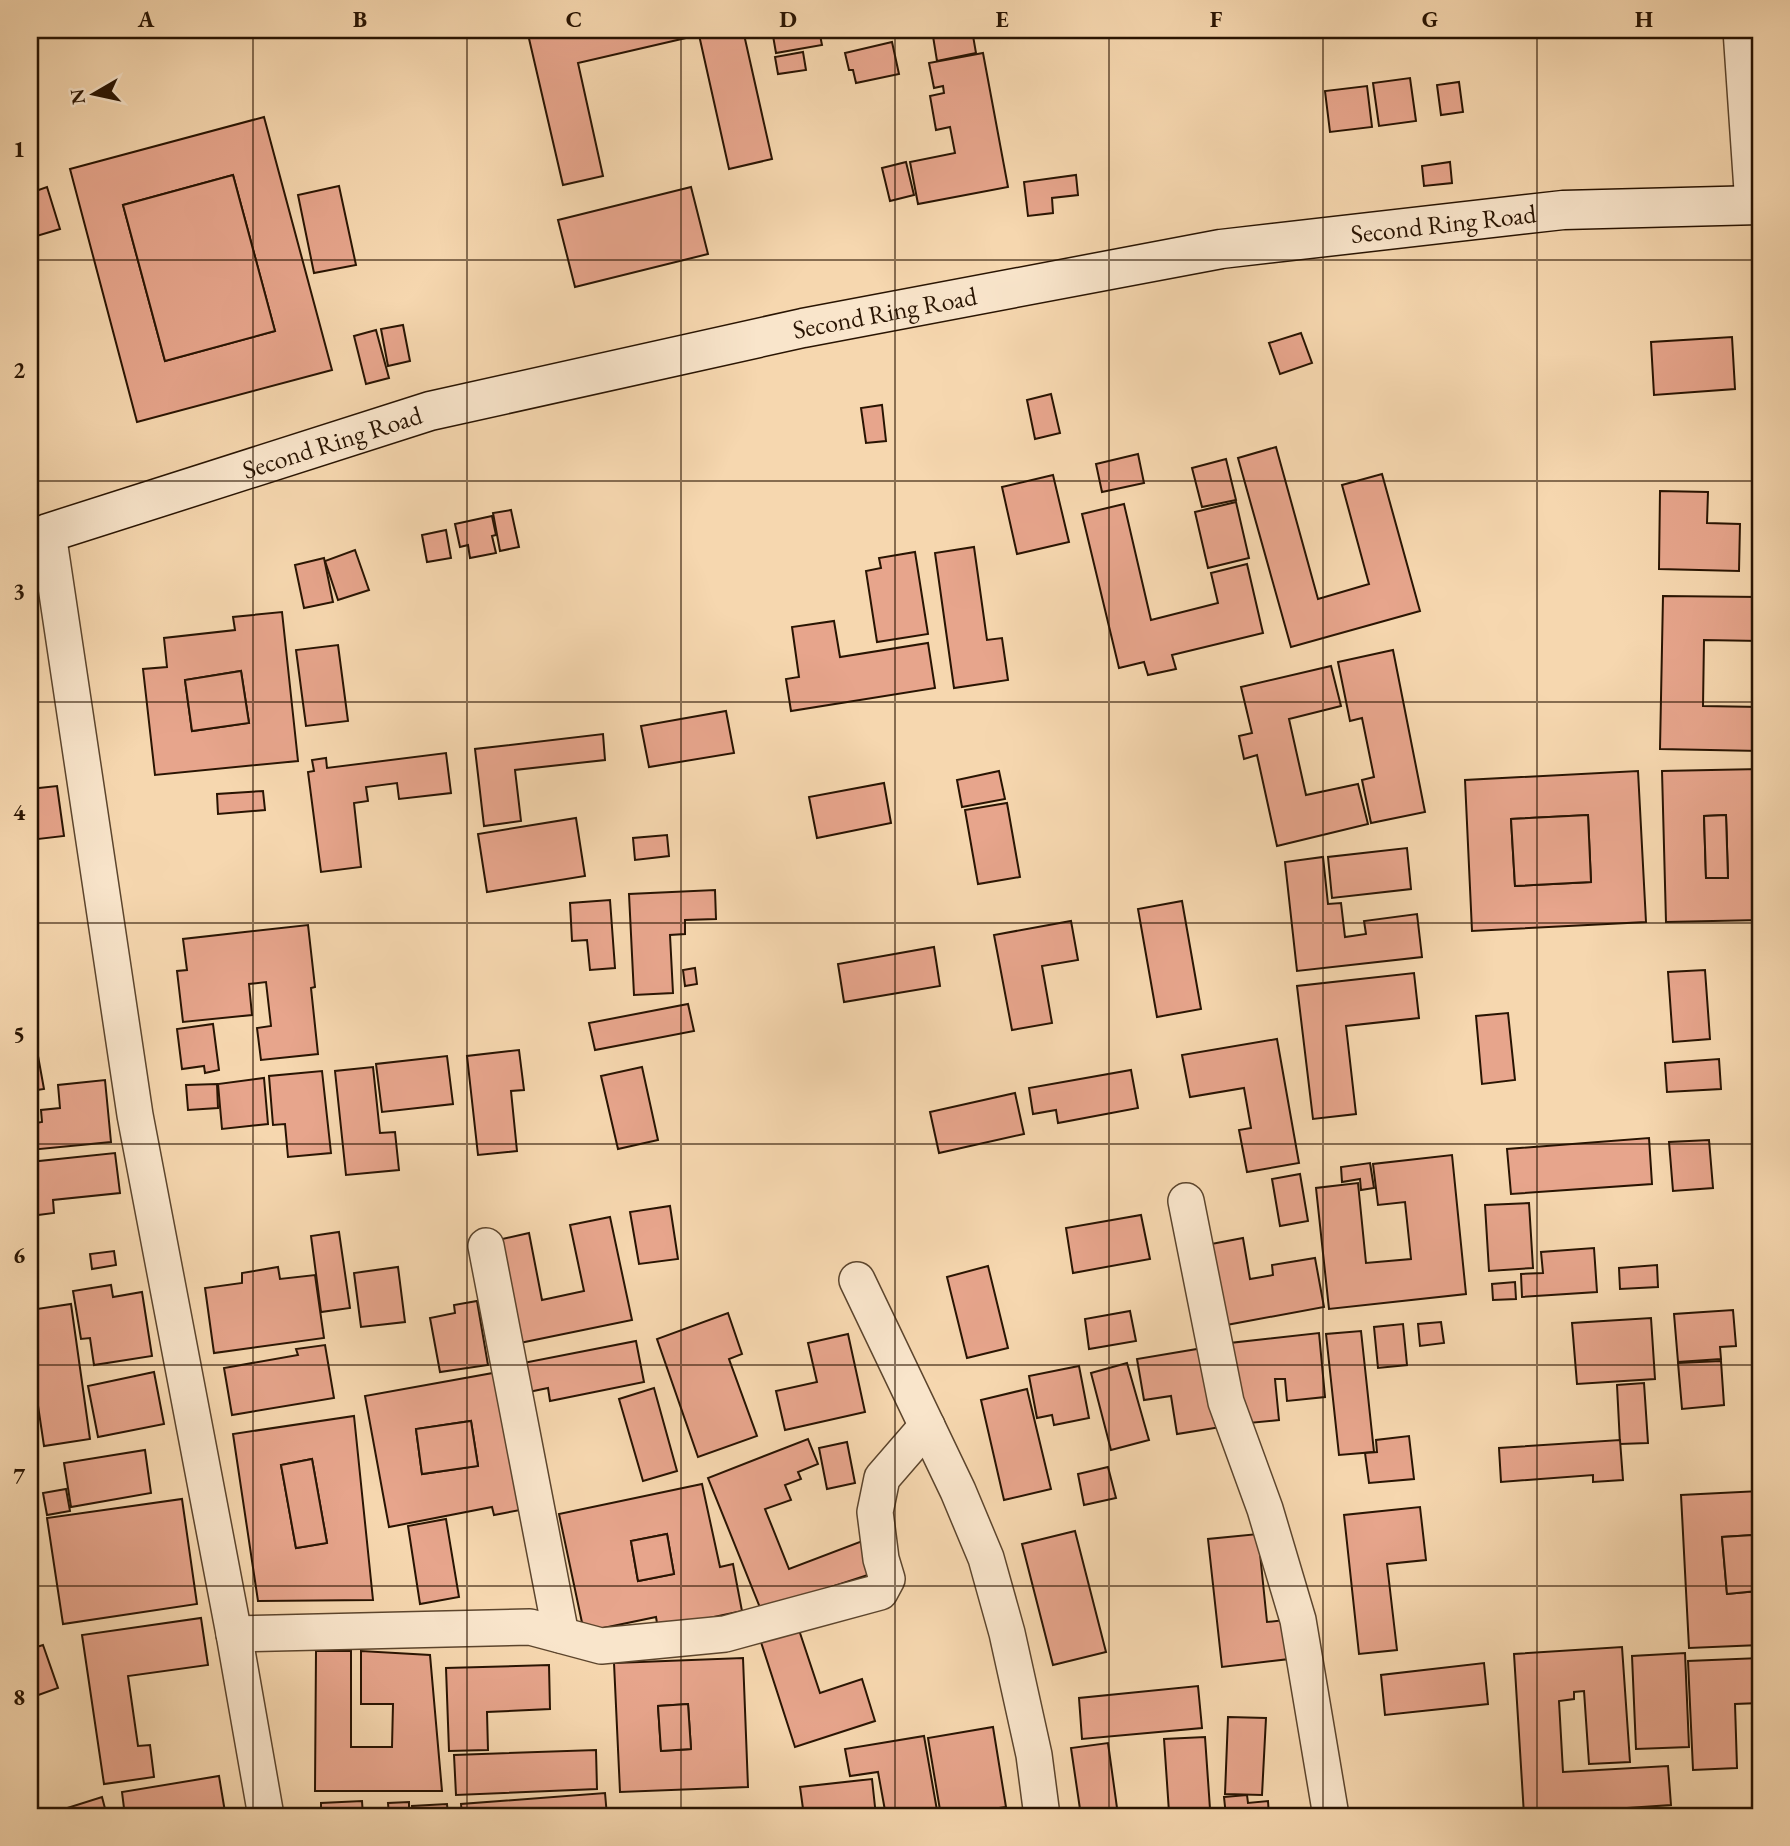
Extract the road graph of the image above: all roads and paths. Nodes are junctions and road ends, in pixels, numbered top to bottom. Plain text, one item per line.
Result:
1 (1741, 30) edge
2 (1757, 205) edge
3 (39, 537) edge
4 (1186, 1201) dead end
5 (486, 1246) dead end
6 (857, 1280) dead end
7 (927, 1426) junction
8 (234, 1634) junction
9 (561, 1635) junction
10 (267, 1816) edge
11 (1042, 1816) edge
12 (1331, 1816) edge

1 - 2 street
2 - 3 street, Second Ring Road
3 - 8 street
4 - 12 street
5 - 9 street
6 - 7 street
7 - 9 street
7 - 11 street
8 - 9 street
8 - 10 street

